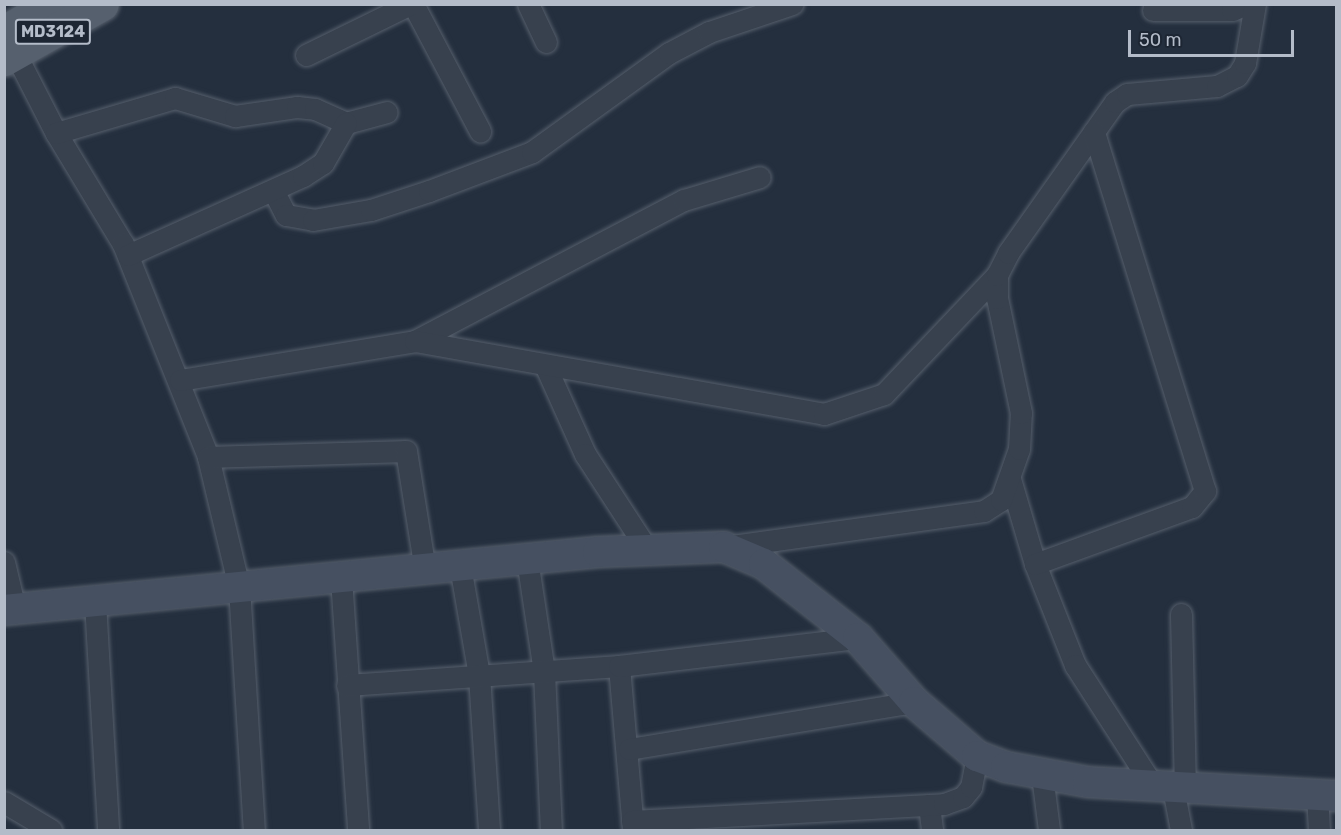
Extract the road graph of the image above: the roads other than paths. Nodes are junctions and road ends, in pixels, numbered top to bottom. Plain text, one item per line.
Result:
1 (52, 4) edge
2 (102, 4) edge
3 (412, 4) edge
4 (528, 4) edge
5 (792, 4) edge
6 (1247, 4) edge
7 (1255, 4) edge
8 (1153, 10) dead end
9 (546, 42) dead end
10 (8, 48) edge
11 (306, 56) dead end
12 (387, 112) dead end
13 (346, 123) junction
14 (480, 131) dead end
15 (1094, 132) junction
16 (56, 133) junction
17 (760, 177) dead end
18 (273, 190) junction
19 (128, 255) junction
20 (997, 275) junction
21 (415, 341) junction
22 (544, 365) junction
23 (180, 380) junction
24 (208, 457) junction
25 (1010, 479) junction
26 (724, 547) junction
27 (647, 549) junction
28 (527, 559) junction
29 (4, 562) edge
30 (1035, 564) junction
31 (460, 566) junction
32 (425, 569) junction
33 (341, 578) junction
34 (239, 587) junction
35 (95, 602) junction
36 (10, 610) edge
37 (1181, 614) dead end
38 (858, 638) junction
39 (619, 666) junction
40 (543, 672) junction
41 (479, 675) junction
42 (347, 686) junction
43 (914, 702) junction
44 (628, 749) junction
45 (977, 756) junction
46 (1042, 775) junction
47 (1170, 788) junction
48 (1327, 794) edge
49 (4, 802) edge
50 (929, 805) junction
51 (632, 826) edge
52 (51, 831) edge
53 (108, 831) edge
54 (254, 831) edge
55 (358, 831) edge
56 (489, 831) edge
57 (551, 831) edge
58 (932, 831) edge
59 (1049, 831) edge
60 (1180, 831) edge
61 (1319, 831) edge

1 - 10 main road
2 - 10 main road, MD3124
3 - 11 street
3 - 14 street
4 - 9 street
5 - 18 street
6 - 8 street
7 - 15 street
10 - 16 street
12 - 13 street
13 - 16 street
13 - 18 street
15 - 20 street
15 - 30 street
16 - 19 street
17 - 21 street
18 - 19 street
19 - 23 street
20 - 22 street
20 - 25 street
21 - 22 street
21 - 23 street
22 - 27 street
23 - 24 street
24 - 32 street
24 - 34 street
25 - 26 street
25 - 30 street
26 - 27 main road
26 - 38 main road
27 - 28 main road
28 - 31 main road
28 - 40 street
29 - 36 street
30 - 47 street
31 - 32 main road
31 - 41 street
32 - 33 main road
33 - 34 main road
33 - 42 street
34 - 35 main road
34 - 54 street
35 - 36 main road
35 - 53 street
37 - 47 street
38 - 39 street
38 - 43 main road
39 - 40 street
39 - 44 street
40 - 41 street
40 - 57 street
41 - 42 street
41 - 56 street
42 - 55 street
43 - 44 street
43 - 45 main road
44 - 51 street
45 - 46 main road
45 - 50 street
46 - 47 main road
46 - 59 street
47 - 48 main road
47 - 60 street
48 - 61 street
49 - 52 street
50 - 51 street
50 - 58 street

